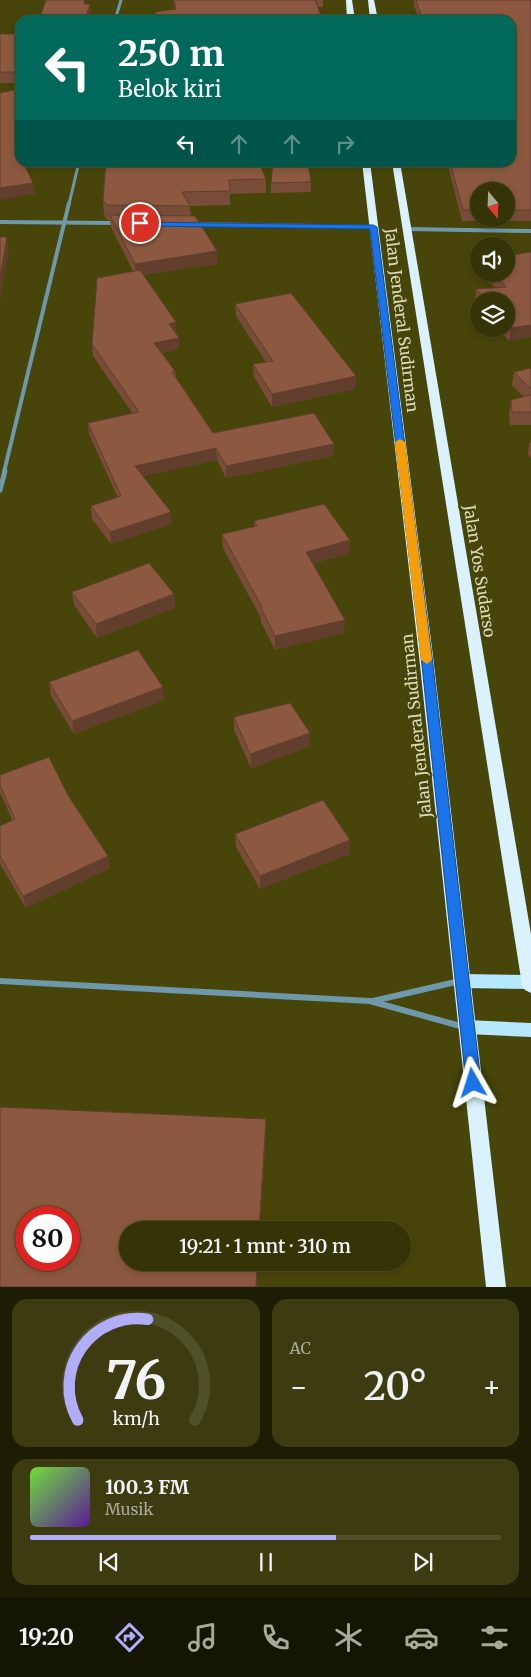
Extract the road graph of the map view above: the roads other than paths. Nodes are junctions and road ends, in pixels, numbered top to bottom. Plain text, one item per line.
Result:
1 (121, 0) edge
2 (349, 0) edge
3 (371, 0) edge
4 (116, 15) edge
5 (350, 15) edge
6 (373, 15) edge
7 (78, 167) edge
8 (367, 167) edge
9 (397, 167) edge
10 (0, 222) edge
11 (64, 222) junction
12 (123, 223) edge
13 (192, 224) edge
14 (373, 227) junction
15 (406, 229) junction
16 (531, 230) edge
17 (0, 490) edge
18 (0, 981) edge
19 (462, 981) junction
20 (531, 983) edge
21 (370, 1001) junction
22 (467, 1028) junction
23 (531, 1030) edge
24 (496, 1287) edge

1 - 4 street
2 - 5 highway
3 - 6 highway
7 - 11 street
8 - 14 highway, Jalan Jenderal Sudirman
9 - 15 highway, Jalan Yos Sudarso
10 - 11 street
11 - 12 street
11 - 17 street
13 - 14 street
14 - 19 highway, Jalan Jenderal Sudirman
15 - 16 street
15 - 20 highway, Jalan Yos Sudarso
18 - 21 street
19 - 20 main road
19 - 21 street
19 - 22 highway, Jalan Jenderal Sudirman
21 - 22 street
22 - 23 main road
22 - 24 highway, Jalan Jenderal Sudirman

